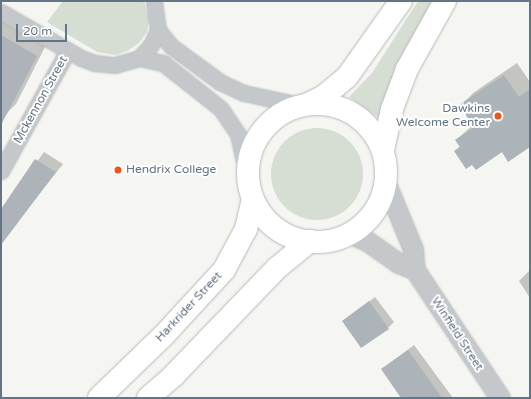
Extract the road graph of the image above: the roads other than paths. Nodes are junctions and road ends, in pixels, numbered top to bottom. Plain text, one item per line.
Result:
1 (154, 1) edge
2 (401, 1) edge
3 (445, 1) edge
4 (1, 12) edge
5 (158, 30) junction
6 (68, 50) junction
7 (139, 58) junction
8 (305, 104) junction
9 (383, 150) junction
10 (1, 171) edge
11 (387, 186) junction
12 (250, 189) junction
13 (351, 234) junction
14 (310, 242) junction
15 (415, 270) junction
16 (98, 398) edge
17 (148, 398) edge
18 (500, 398) edge

1 - 5 street
2 - 8 main road
3 - 9 main road
4 - 6 street
5 - 7 street
5 - 8 street
6 - 7 street
6 - 10 street, Mckennon Street
7 - 12 street
8 - 9 main road
8 - 12 main road
9 - 11 main road
11 - 13 main road
11 - 15 street, Winfield Street
12 - 14 main road
12 - 16 main road, Harkrider Street
13 - 14 main road
13 - 15 street
14 - 17 main road
15 - 18 street, Winfield Street

